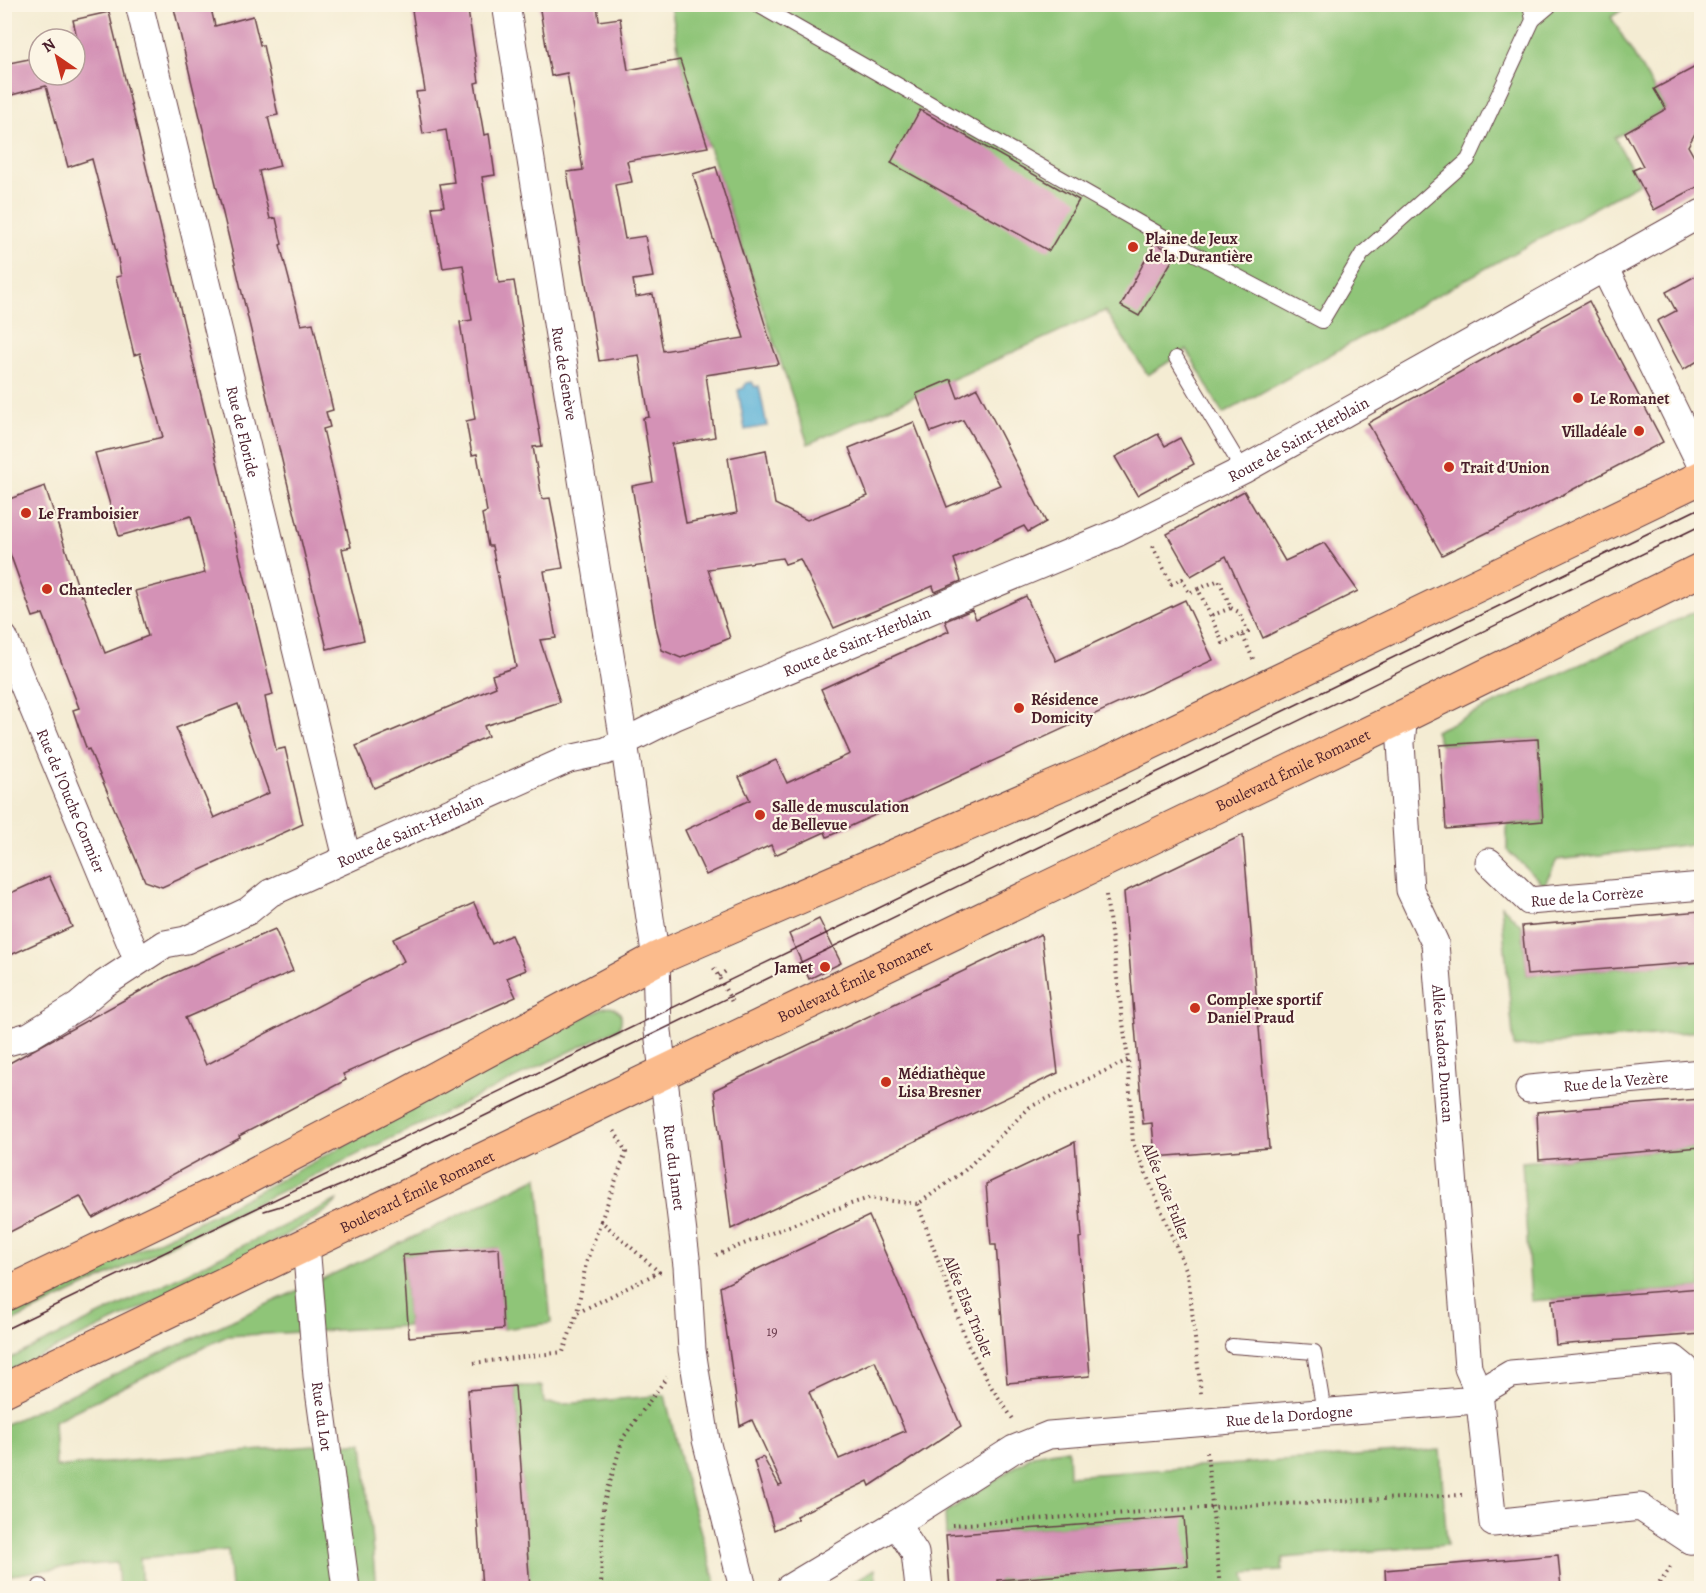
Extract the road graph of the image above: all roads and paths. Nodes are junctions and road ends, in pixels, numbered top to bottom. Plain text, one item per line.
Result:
1 (139, 4) edge
2 (506, 4) edge
3 (756, 4) edge
4 (1530, 4) edge
5 (1552, 4) edge
6 (1533, 20) junction
7 (1701, 213) edge
8 (1604, 267) junction
9 (1176, 358) dead end
10 (1701, 467) edge
11 (1243, 470) junction
12 (1701, 477) edge
13 (1142, 520) junction
14 (1701, 569) edge
15 (1198, 589) junction
16 (1231, 608) junction
17 (1210, 616) junction
18 (1242, 634) junction
19 (4, 638) edge
20 (1266, 686) junction
21 (1404, 716) junction
22 (624, 742) junction
23 (347, 858) junction
24 (1102, 861) junction
25 (1489, 862) dead end
26 (1701, 886) edge
27 (695, 941) junction
28 (656, 959) junction
29 (138, 961) junction
30 (726, 971) dead end
31 (719, 976) junction
32 (746, 1032) junction
33 (4, 1043) edge
34 (1128, 1060) junction
35 (661, 1072) junction
36 (1701, 1072) edge
37 (1529, 1089) dead end
38 (609, 1097) junction
39 (918, 1204) junction
40 (601, 1221) junction
41 (306, 1245) junction
42 (687, 1266) junction
43 (4, 1295) edge
44 (577, 1313) junction
45 (1232, 1346) dead end
46 (474, 1363) dead end
47 (668, 1376) dead end
48 (4, 1390) edge
49 (1479, 1393) junction
50 (1324, 1412) junction
51 (1204, 1422) junction
52 (1028, 1443) junction
53 (1490, 1494) junction
54 (1213, 1508) junction
55 (896, 1524) junction
56 (945, 1526) dead end
57 (1696, 1539) edge
58 (346, 1588) edge
59 (601, 1588) edge
60 (743, 1588) edge
61 (789, 1588) edge
62 (919, 1588) edge
63 (1220, 1588) edge

1 - 23 street, Rue de Floride
2 - 22 street, Rue de Genève
3 - 6 lane
4 - 6 lane
5 - 6 lane
7 - 8 street, Route de Saint-Herblain
8 - 10 street
8 - 11 street, Route de Saint-Herblain
9 - 11 lane
11 - 13 street, Route de Saint-Herblain
12 - 20 main road
13 - 15 path
13 - 22 street, Route de Saint-Herblain
14 - 21 main road, Boulevard Émile Romanet
15 - 16 path
15 - 17 path
16 - 17 path
16 - 18 path
17 - 18 path
18 - 20 path
19 - 29 street, Rue de l'Ouche Cormier
20 - 27 main road
21 - 24 main road, Boulevard Émile Romanet
21 - 49 street, Allée Isadora Duncan
22 - 23 street, Route de Saint-Herblain
22 - 28 street, Rue du Jamet
23 - 29 street, Route de Saint-Herblain
24 - 32 main road, Boulevard Émile Romanet
24 - 34 path, Allée Loïe Fuller
25 - 26 street, Rue de la Corrèze
27 - 28 main road
27 - 31 path
28 - 35 street, Rue du Jamet
28 - 43 main road
29 - 33 street, Route de Saint-Herblain
30 - 31 path
31 - 32 path
32 - 35 main road, Boulevard Émile Romanet
34 - 39 path
34 - 51 path, Allée Loïe Fuller
35 - 38 main road, Boulevard Émile Romanet
35 - 42 street, Rue du Jamet
36 - 37 street, Rue de la Vezère
38 - 40 path
38 - 41 main road, Boulevard Émile Romanet
39 - 42 path
39 - 52 path, Allée Elsa Triolet
40 - 44 path
40 - 44 path
41 - 48 main road, Boulevard Émile Romanet
41 - 58 street, Rue du Lot
42 - 60 street, Rue du Jamet
44 - 46 path
45 - 50 lane
47 - 59 path
49 - 50 street, Rue de la Dordogne
49 - 53 street
49 - 57 street, Rue de la Dordogne
50 - 51 street, Rue de la Dordogne
51 - 52 street, Rue de la Dordogne
51 - 54 path, Allée Loïe Fuller
52 - 55 street, Rue de la Dordogne
53 - 54 path
53 - 57 street
54 - 56 path
54 - 63 path, Allée Loïe Fuller
55 - 61 street, Rue de la Dordogne
55 - 62 street

